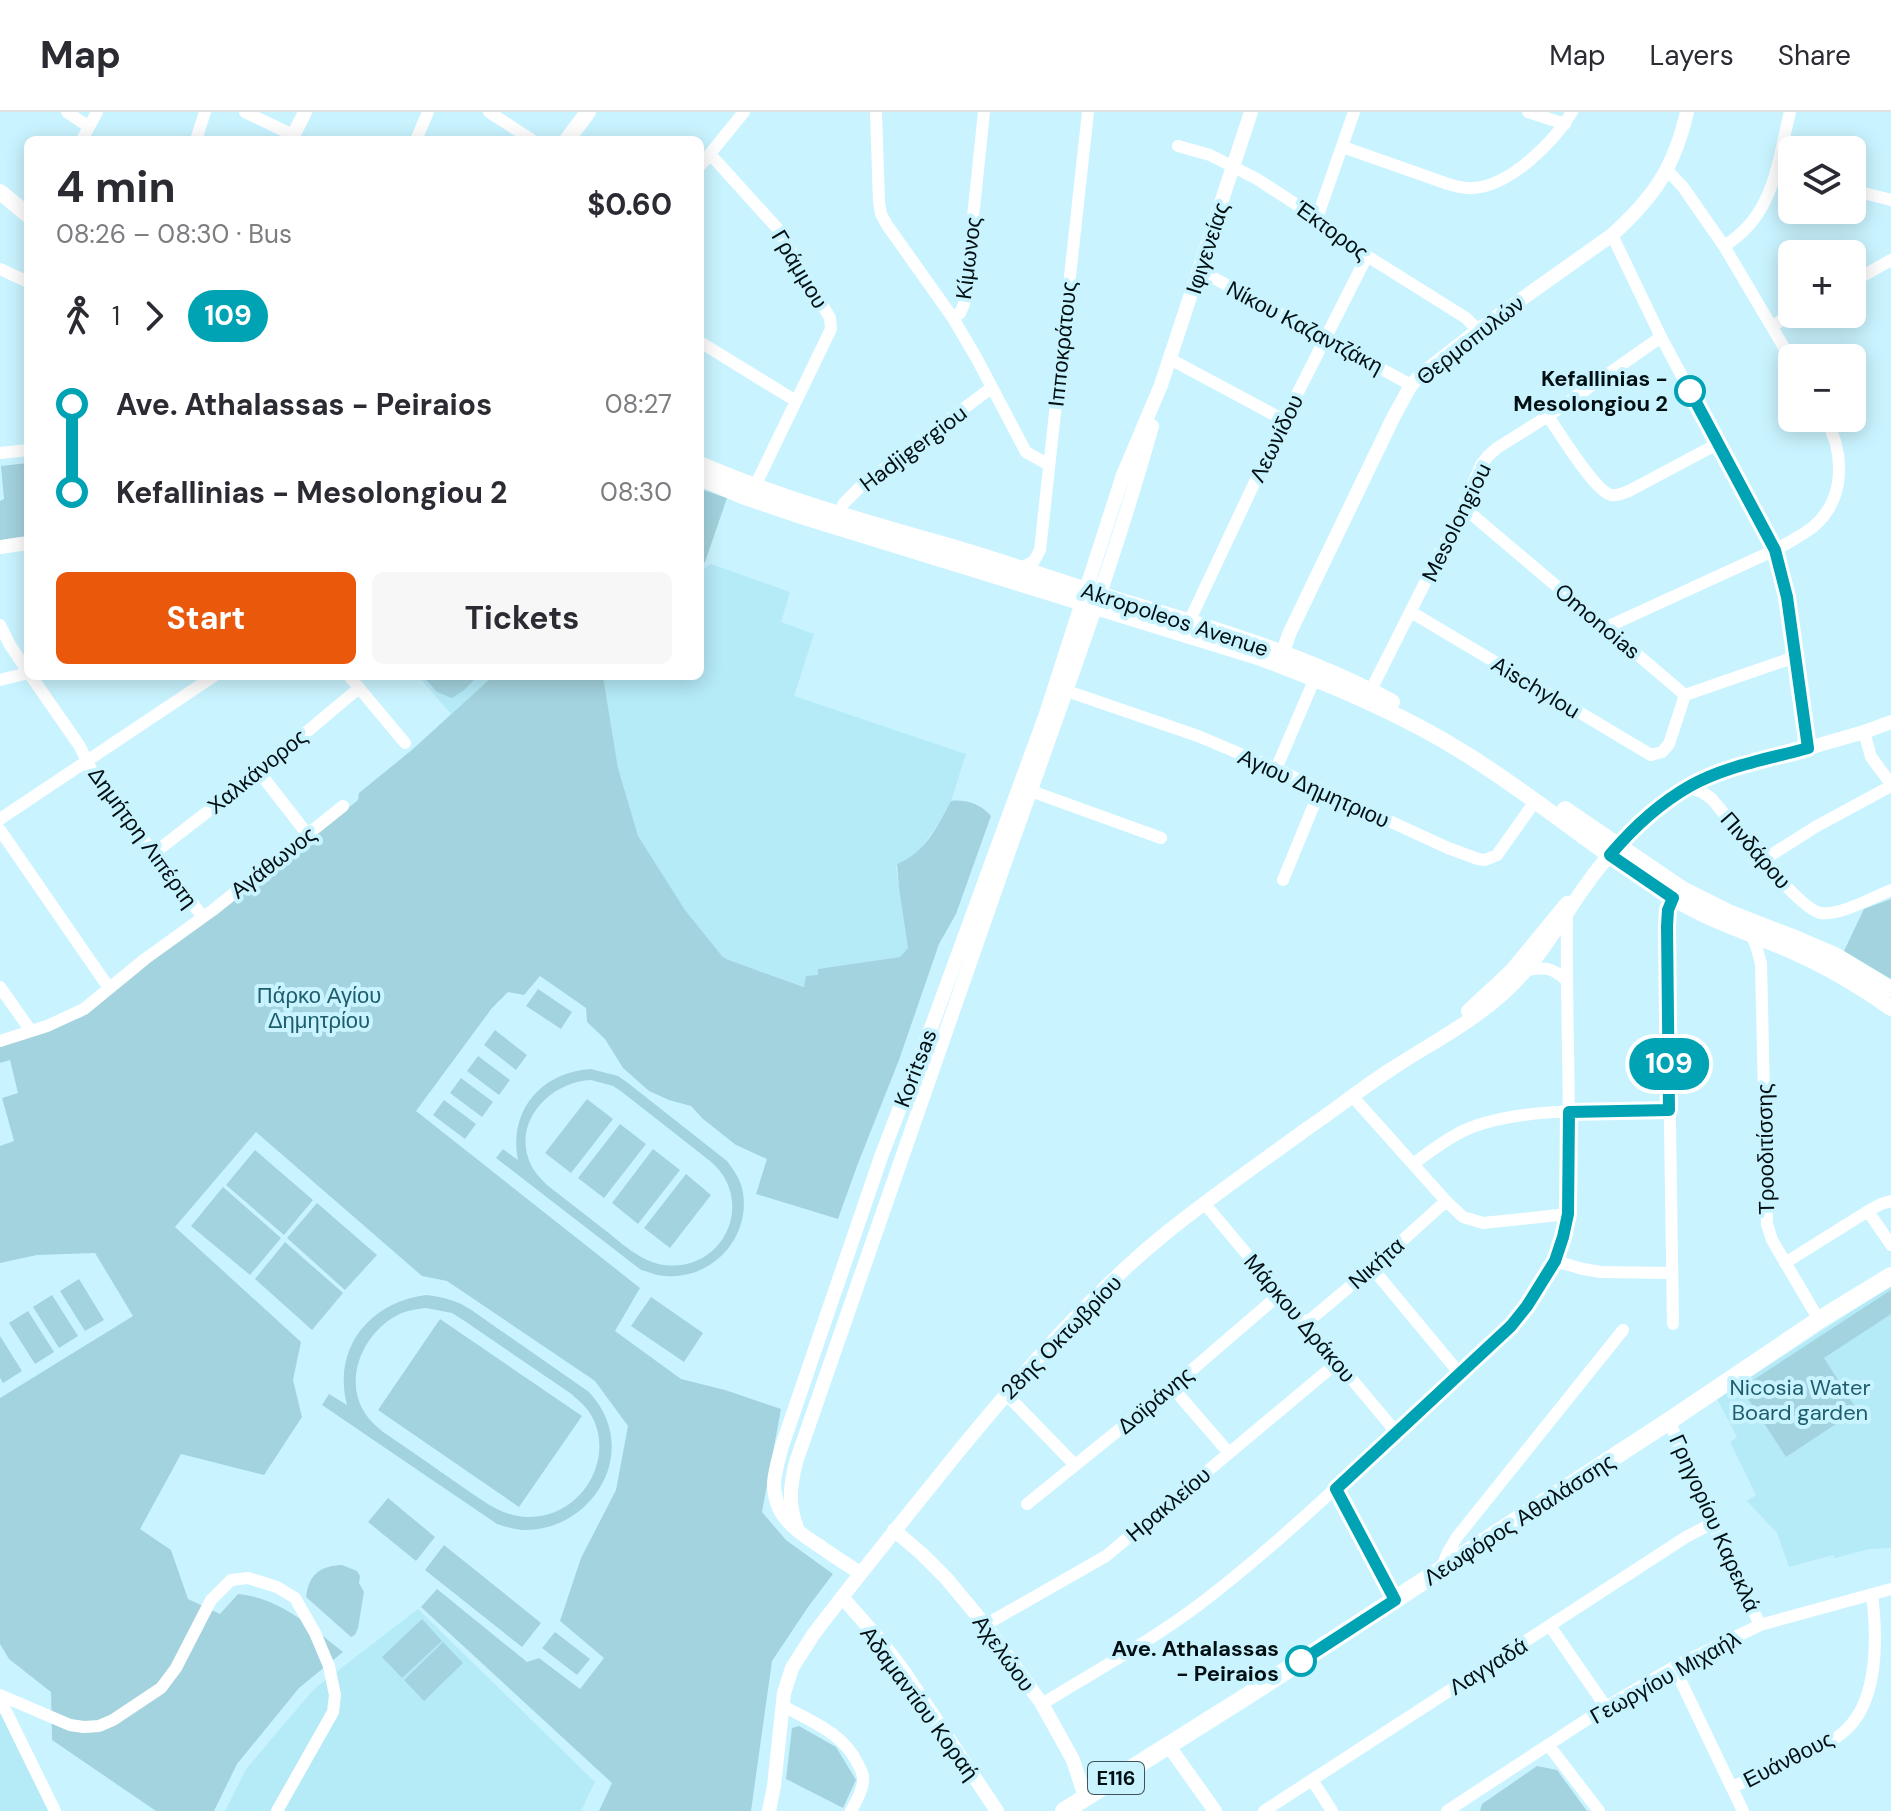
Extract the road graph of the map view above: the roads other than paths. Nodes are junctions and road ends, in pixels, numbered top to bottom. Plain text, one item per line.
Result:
1 (67, 112) edge
2 (97, 112) edge
3 (205, 112) edge
4 (245, 112) edge
5 (305, 112) edge
6 (428, 112) edge
7 (489, 112) edge
8 (588, 112) edge
9 (744, 112) edge
10 (876, 112) edge
11 (984, 112) edge
12 (1088, 112) edge
13 (1251, 112) edge
14 (1354, 112) edge
15 (1528, 112) edge
16 (1572, 112) edge
17 (1687, 112) edge
18 (1790, 112) edge
19 (1565, 124) junction
20 (89, 127) junction
21 (84, 136) edge
22 (197, 136) edge
23 (290, 136) edge
24 (293, 136) edge
25 (418, 136) edge
26 (526, 136) edge
27 (570, 136) edge
28 (1178, 146) dead end
29 (1343, 147) junction
30 (710, 154) junction
31 (704, 161) edge
32 (1234, 168) junction
33 (1667, 170) junction
34 (1776, 170) joint
35 (0, 192) edge
36 (1866, 194) edge
37 (1891, 200) edge
38 (24, 212) edge
39 (1317, 218) junction
40 (1612, 235) junction
41 (1724, 246) junction
42 (1367, 256) junction
43 (1891, 260) edge
44 (0, 269) edge
45 (1199, 270) junction
46 (1866, 274) edge
47 (24, 280) edge
48 (953, 318) junction
49 (1778, 323) edge
50 (1772, 326) junction
51 (1478, 330) junction
52 (1661, 337) junction
53 (1325, 338) junction
54 (704, 344) edge
55 (1782, 344) edge
56 (1170, 359) junction
57 (1411, 385) junction
58 (991, 388) junction
59 (796, 401) junction
60 (1548, 416) junction
61 (1284, 420) junction
62 (1832, 432) edge
63 (1719, 443) junction
64 (24, 450) edge
65 (0, 453) edge
66 (1049, 465) junction
67 (704, 466) edge
68 (704, 480) edge
69 (755, 486) junction
70 (1463, 507) junction
71 (839, 513) junction
72 (24, 544) edge
73 (0, 547) edge
74 (1775, 550) junction
75 (1022, 568) junction
76 (1091, 598) junction
77 (1411, 612) junction
78 (1189, 622) junction
79 (0, 625) edge
80 (1607, 627) junction
81 (1282, 654) junction
82 (1795, 657) junction
83 (24, 666) edge
84 (24, 675) edge
85 (1315, 678) junction
86 (0, 680) edge
87 (33, 680) edge
88 (208, 680) edge
89 (352, 680) edge
90 (359, 688) junction
91 (1371, 690) junction
92 (1067, 691) junction
93 (1685, 695) junction
94 (1891, 722) edge
95 (1864, 732) junction
96 (405, 743) dead end
97 (1808, 748) junction
98 (88, 762) junction
99 (1276, 769) junction
100 (259, 772) junction
101 (1891, 785) edge
102 (1688, 787) junction
103 (1320, 790) junction
104 (1031, 791) junction
105 (1536, 800) junction
106 (343, 806) dead end
107 (0, 819) edge
108 (0, 830) edge
109 (308, 835) junction
110 (1161, 838) dead end
111 (1614, 850) junction
112 (154, 853) junction
113 (1763, 860) junction
114 (1283, 880) dead end
115 (1891, 890) edge
116 (1580, 893) junction
117 (1673, 898) junction
118 (1567, 916) junction
119 (203, 917) junction
120 (1751, 935) junction
121 (1781, 946) junction
122 (1761, 964) junction
123 (1527, 970) junction
124 (1566, 980) junction
125 (0, 987) edge
126 (109, 988) junction
127 (1891, 989) edge
128 (1891, 1008) edge
129 (31, 1031) junction
130 (0, 1041) edge
131 (1425, 1047) junction
132 (1353, 1097) junction
133 (1669, 1110) junction
134 (1569, 1112) junction
135 (1413, 1164) junction
136 (1446, 1201) junction
137 (1891, 1201) edge
138 (1204, 1203) junction
139 (1868, 1211) junction
140 (1568, 1214) junction
141 (1891, 1245) edge
142 (1555, 1261) junction
143 (1785, 1263) junction
144 (1372, 1268) junction
145 (1671, 1273) junction
146 (1891, 1276) edge
147 (1280, 1294) junction
148 (1819, 1320) junction
149 (1305, 1324) junction
150 (1673, 1324) dead end
151 (1623, 1330) dead end
152 (1338, 1362) junction
153 (1460, 1374) junction
154 (1172, 1387) junction
155 (1006, 1394) junction
156 (1669, 1421) junction
157 (1396, 1432) junction
158 (1229, 1453) junction
159 (1075, 1465) junction
160 (1336, 1489) junction
161 (1027, 1504) dead end
162 (1713, 1523) junction
163 (894, 1530) junction
164 (798, 1532) junction
165 (1441, 1570) junction
166 (860, 1573) junction
167 (1891, 1589) edge
168 (1872, 1594) junction
169 (842, 1597) junction
170 (1395, 1600) junction
171 (985, 1625) junction
172 (1760, 1625) junction
173 (1550, 1626) junction
174 (1674, 1667) junction
175 (0, 1697) edge
176 (1042, 1704) junction
177 (783, 1706) junction
178 (1606, 1707) junction
179 (1168, 1745) junction
180 (1549, 1746) junction
181 (1312, 1780) junction
182 (1732, 1787) junction
183 (1085, 1797) junction
184 (1455, 1809) edge
185 (55, 1811) edge
186 (277, 1811) edge
187 (769, 1811) edge
188 (851, 1811) edge
189 (997, 1811) edge
190 (1064, 1811) edge
191 (1215, 1811) edge
192 (1264, 1811) edge
193 (1332, 1811) edge
194 (1599, 1811) edge
195 (1743, 1811) edge

1 - 20 street
2 - 20 street
3 - 22 street
4 - 23 street
5 - 24 street
6 - 25 street
7 - 26 street
8 - 27 main road
9 - 30 street
10 - 48 street
11 - 48 street, Κίμωνος
12 - 66 street, Ιπποκράτους
13 - 32 street, Ιφιγενείας
14 - 29 street
15 - 19 street
16 - 19 street
17 - 33 street, Θερμοπυλών
18 - 34 street
19 - 29 street
20 - 21 street
28 - 32 street, Έκτορος
29 - 39 street
30 - 31 street
30 - 59 street, Γράμμου
32 - 39 street, Έκτορος
32 - 45 street, Ιφιγενείας
33 - 40 street, Θερμοπυλών
33 - 41 street
34 - 41 street
35 - 38 main road
36 - 37 street
39 - 42 street, Έκτορος
40 - 51 street, Θερμοπυλών
40 - 52 street
41 - 50 street
42 - 51 street, Έκτορος
42 - 53 street, Λεωνίδου
43 - 46 street
44 - 47 street
45 - 53 street, Νίκου Καζαντζάκη
45 - 56 street, Ιφιγενείας
48 - 58 street, Κίμωνος
49 - 50 street
50 - 55 street
51 - 57 street, Θερμοπυλών
52 - 60 street, Mesolongiou
52 - 63 street
53 - 57 street, Νίκου Καζαντζάκη
53 - 61 street, Λεωνίδου
54 - 59 street
56 - 61 street
56 - 76 street, Ιφιγενείας
57 - 81 street, Θερμοπυλών
58 - 66 street, Κίμωνος
58 - 71 street, Hadjigergiou
59 - 69 street, Γράμμου
60 - 63 street
60 - 70 street, Mesolongiou
61 - 78 street, Λεωνίδου
62 - 74 street
63 - 74 street
64 - 65 street
66 - 75 street, Ιπποκράτους
67 - 69 main road, Akropoleos Avenue
68 - 76 main road, Akropoleos Avenue
69 - 71 main road, Akropoleos Avenue
70 - 77 street, Mesolongiou
70 - 80 street, Omonoias
71 - 75 main road, Akropoleos Avenue
72 - 73 street
74 - 80 street
74 - 82 street
75 - 76 main road, Akropoleos Avenue
76 - 78 main road, Akropoleos Avenue
76 - 85 main road, Akropoleos Avenue
76 - 92 street, Koritsas
76 - 164 street, Koritsas
77 - 91 street, Mesolongiou
77 - 93 street, Aischylou
78 - 81 main road, Akropoleos Avenue
79 - 83 street, Δημήτρη Λιπέρτη
80 - 93 street, Omonoias
81 - 91 main road, Akropoleos Avenue
82 - 93 street
82 - 97 street
84 - 86 street
85 - 99 street
85 - 105 main road, Akropoleos Avenue
87 - 98 street, Δημήτρη Λιπέρτη
88 - 98 street
89 - 90 street
90 - 96 street
90 - 100 street, Χαλκάνορος
91 - 111 main road, Akropoleos Avenue
92 - 99 street, Αγιου Δημητριου
92 - 104 street, Koritsas
94 - 95 street, 28ης Οκτωβρίου
95 - 97 street, 28ης Οκτωβρίου
95 - 101 street
97 - 102 street, 28ης Οκτωβρίου
98 - 107 street
98 - 112 street, Δημήτρη Λιπέρτη
99 - 103 street, Αγιου Δημητριου
100 - 109 street
100 - 112 street, Χαλκάνορος
101 - 113 street
102 - 111 street, 28ης Οκτωβρίου
102 - 113 street, Πινδάρου
103 - 105 street, Αγιου Δημητριου
103 - 114 street
104 - 110 street
104 - 164 street, Koritsas
105 - 111 main road, Akropoleos Avenue
106 - 109 street, Αγάθωνος
108 - 126 street
109 - 119 street, Αγάθωνος
111 - 116 street, 28ης Οκτωβρίου
111 - 117 main road
111 - 127 main road
112 - 119 street, Δημήτρη Λιπέρτη
113 - 115 street, Πινδάρου
116 - 118 street, 28ης Οκτωβρίου
116 - 131 street, 28ης Οκτωβρίου
117 - 120 main road
117 - 133 street
118 - 123 street, 28ης Οκτωβρίου
118 - 124 street
119 - 126 street, Αγάθωνος
120 - 121 main road
120 - 122 street, Τροοδιτίσσης
121 - 122 street
121 - 128 main road
122 - 143 street, Τροοδιτίσσης
123 - 124 street
123 - 131 street, 28ης Οκτωβρίου
124 - 134 street
125 - 129 street
126 - 129 street, Αγάθωνος
129 - 130 street, Αγάθωνος
131 - 132 street, 28ης Οκτωβρίου
132 - 135 street
132 - 138 street, 28ης Οκτωβρίου
133 - 134 street
133 - 145 street
134 - 135 street
134 - 140 street
135 - 136 street
136 - 140 street
136 - 144 street, Νικήτα
137 - 139 street
138 - 147 street, Μάρκου Δράκου
138 - 155 street, 28ης Οκτωβρίου
139 - 141 street
139 - 143 street
140 - 142 street
142 - 145 street
142 - 153 street
143 - 148 street, Τροοδιτίσσης
144 - 149 street, Νικήτα
144 - 153 street
145 - 150 street
146 - 148 main road, Λεωφόρος Αθαλάσσης / E116
147 - 149 street, Μάρκου Δράκου
147 - 154 street, Δοϊράνης
148 - 156 main road, Λεωφόρος Αθαλάσσης / E116
149 - 152 street, Μάρκου Δράκου
151 - 165 street
152 - 157 street, Μάρκου Δράκου
152 - 158 street, Ηρακλείου
153 - 157 street
154 - 158 street
154 - 159 street, Δοϊράνης
155 - 159 street
155 - 163 street, 28ης Οκτωβρίου
156 - 162 street, Γρηγορίου Καρεκλά
156 - 165 main road, Λεωφόρος Αθαλάσσης / E116
157 - 160 street
158 - 171 street, Ηρακλείου
159 - 161 street, Δοϊράνης
160 - 170 street
160 - 176 street
162 - 172 street, Γρηγορίου Καρεκλά
162 - 173 street, Λαγγαδά
163 - 166 street, 28ης Οκτωβρίου
163 - 171 street, Αχελώου
164 - 166 street, Koritsas
165 - 170 main road, Λεωφόρος Αθαλάσσης / E116
166 - 169 street, 28ης Οκτωβρίου
167 - 168 street, Γεωργίου Μιχαήλ
168 - 172 street, Γεωργίου Μιχαήλ
168 - 182 street, Ευάνθους
169 - 177 street, 28ης Οκτωβρίου
169 - 189 street, Αδαμαντίου Κοραή
170 - 179 main road, Λεωφόρος Αθαλάσσης / E116
171 - 176 street, Αχελώου
172 - 174 street, Γεωργίου Μιχαήλ
173 - 178 street
173 - 181 street, Λαγγαδά
174 - 178 street, Γεωργίου Μιχαήλ
174 - 182 street
175 - 185 street
175 - 186 street
176 - 183 street, Αχελώου
177 - 187 street, 28ης Οκτωβρίου
177 - 188 street
178 - 180 street, Γεωργίου Μιχαήλ
179 - 183 main road, Λεωφόρος Αθαλάσσης / E116
179 - 191 street
180 - 184 street, Γεωργίου Μιχαήλ
180 - 194 street
181 - 192 street, Λαγγαδά
181 - 193 street
182 - 195 street
183 - 190 main road, Λεωφόρος Αθαλάσσης / E116

